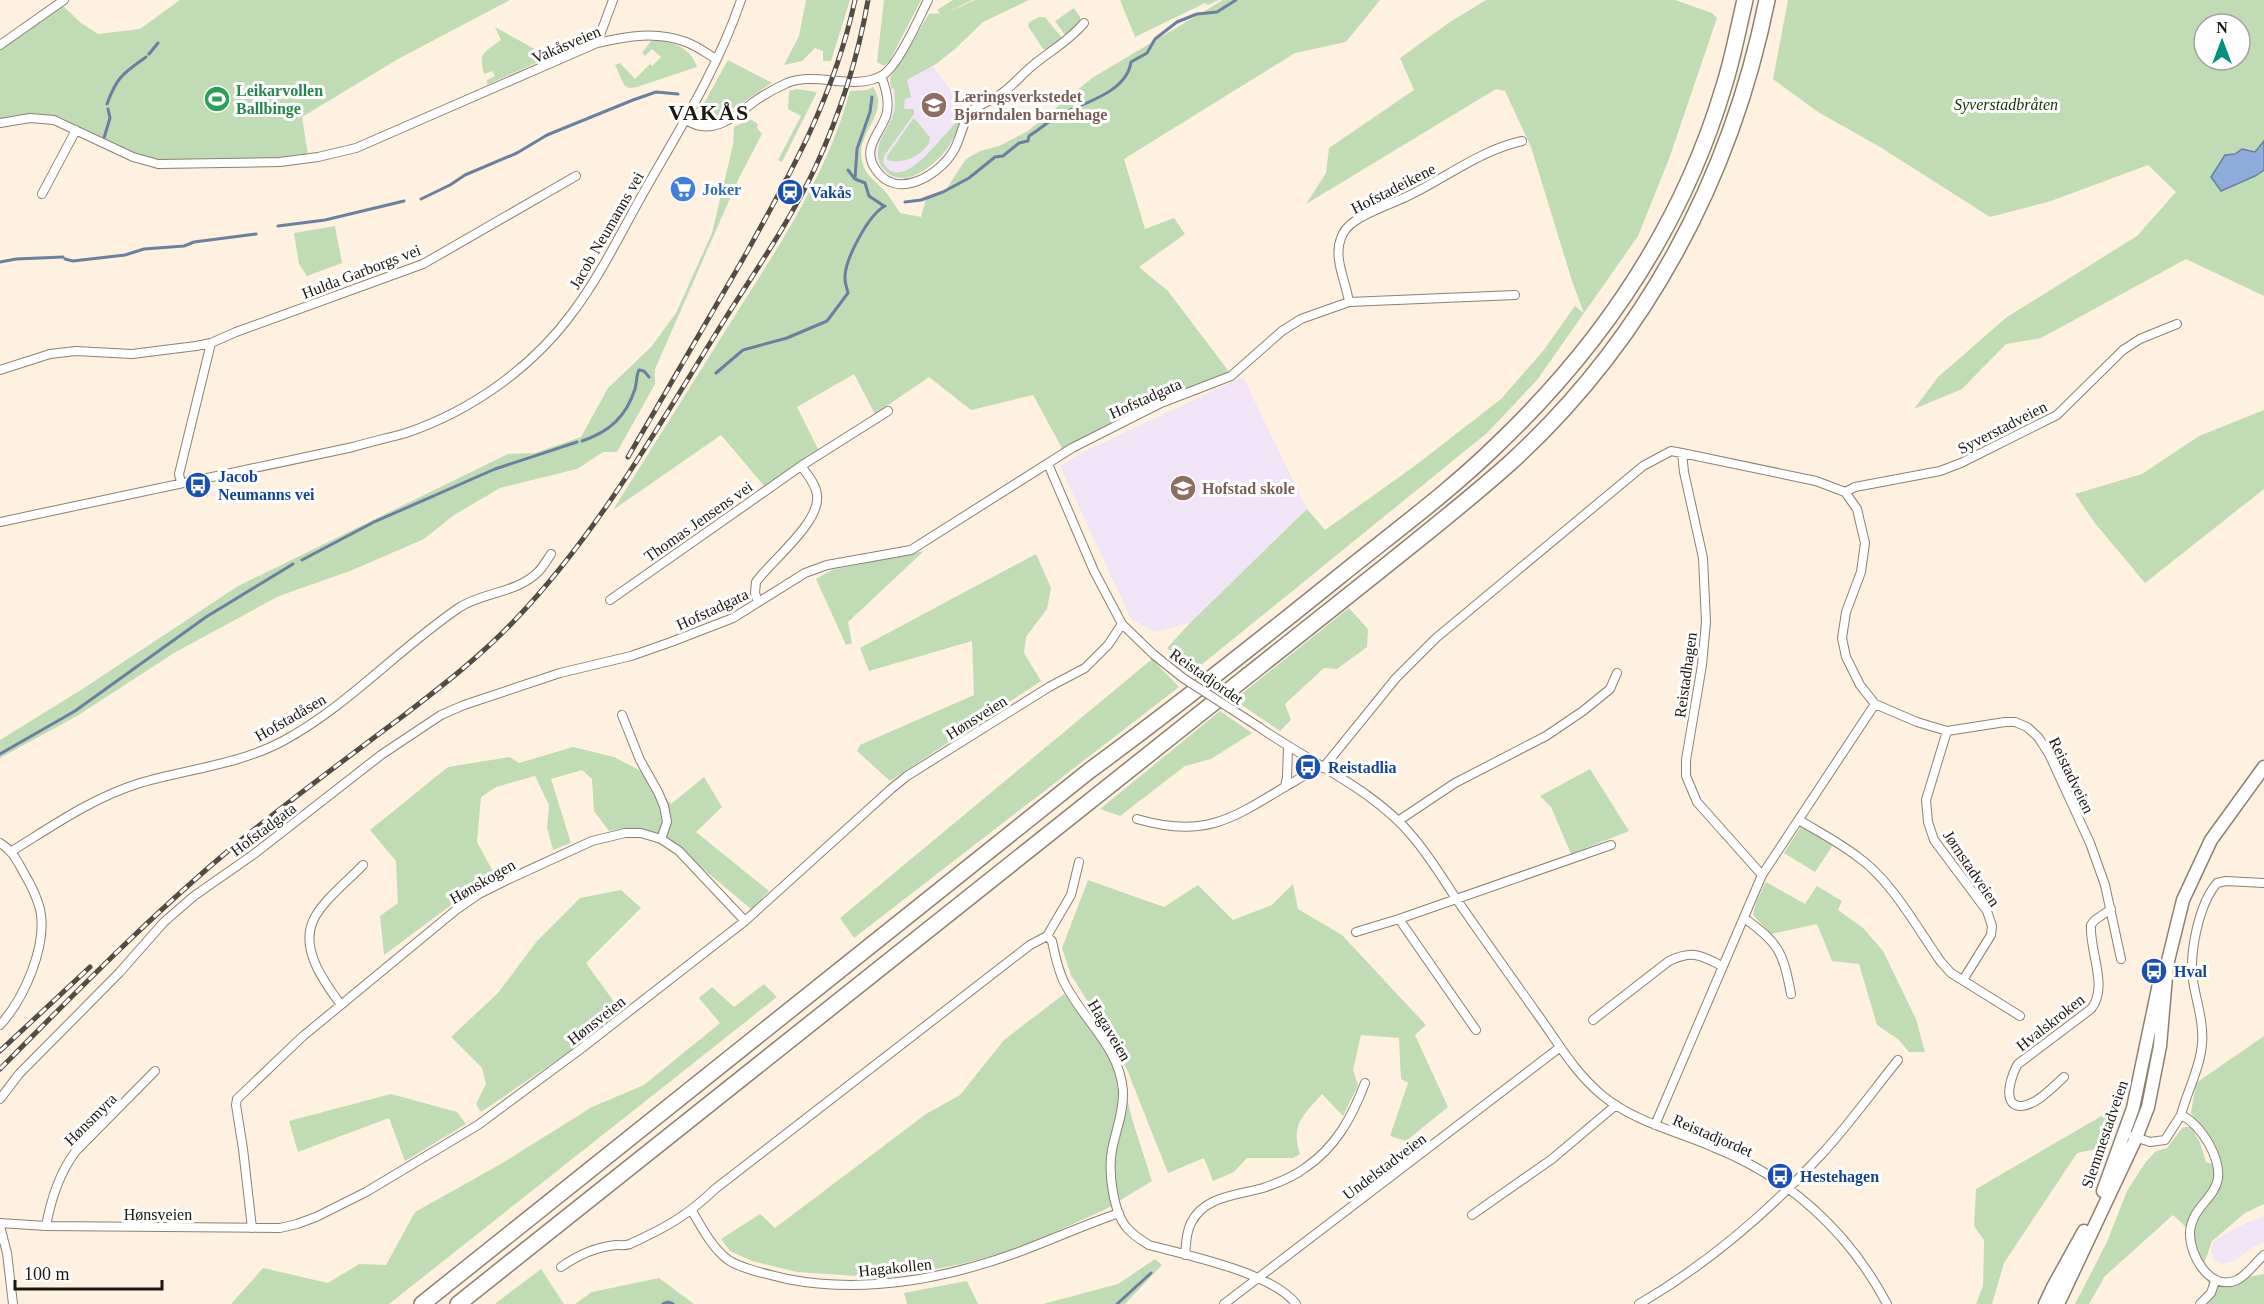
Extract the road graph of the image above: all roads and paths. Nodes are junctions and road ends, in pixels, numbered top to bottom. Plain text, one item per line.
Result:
1 (64, 0) edge
2 (613, 0) edge
3 (741, 0) edge
4 (928, 0) edge
5 (1745, 0) edge
6 (1767, 0) edge
7 (1084, 23) dead end
8 (597, 43) junction
9 (0, 45) edge
10 (716, 58) junction
11 (881, 76) junction
12 (686, 120) junction
13 (0, 123) edge
14 (76, 130) junction
15 (1522, 141) dead end
16 (576, 176) dead end
17 (42, 194) dead end
18 (1515, 295) dead end
19 (1349, 302) junction
20 (2177, 324) dead end
21 (211, 343) junction
22 (0, 370) edge
23 (888, 411) dead end
24 (1682, 453) junction
25 (1048, 464) junction
26 (801, 466) junction
27 (181, 483) junction
28 (1845, 492) junction
29 (0, 522) edge
30 (551, 554) dead end
31 (610, 600) dead end
32 (758, 603) junction
33 (1122, 624) junction
34 (1617, 673) dead end
35 (1875, 704) junction
36 (622, 715) dead end
37 (1947, 731) junction
38 (1288, 748) junction
39 (1320, 766) junction
40 (2264, 767) edge
41 (1285, 787) junction
42 (1137, 819) dead end
43 (1398, 820) junction
44 (1799, 820) junction
45 (661, 839) junction
46 (0, 843) edge
47 (1611, 845) dead end
48 (12, 851) junction
49 (1079, 862) dead end
50 (363, 865) dead end
51 (1762, 875) junction
52 (2264, 883) edge
53 (1456, 898) junction
54 (2111, 909) junction
55 (1744, 918) junction
56 (1399, 920) junction
57 (745, 921) junction
58 (1356, 932) dead end
59 (1047, 936) junction
60 (2121, 959) dead end
61 (1722, 966) junction
62 (1963, 980) junction
63 (1791, 994) dead end
64 (341, 1005) junction
65 (2020, 1016) dead end
66 (1593, 1020) dead end
67 (0, 1025) edge
68 (1476, 1030) dead end
69 (1559, 1048) junction
70 (1898, 1060) dead end
71 (155, 1071) dead end
72 (2064, 1077) dead end
73 (1365, 1083) dead end
74 (0, 1099) edge
75 (1616, 1105) junction
76 (2181, 1115) junction
77 (1655, 1125) junction
78 (2131, 1136) junction
79 (1788, 1188) junction
80 (692, 1211) junction
81 (1119, 1213) junction
82 (1472, 1215) dead end
83 (0, 1225) edge
84 (46, 1226) junction
85 (252, 1228) junction
86 (1185, 1255) junction
87 (2264, 1255) edge
88 (561, 1267) dead end
89 (1257, 1278) junction
90 (2215, 1281) junction
91 (13, 1304) edge
92 (422, 1304) edge
93 (458, 1304) edge
94 (1224, 1304) edge
95 (1296, 1304) edge
96 (1640, 1304) edge
97 (1887, 1304) edge
98 (2045, 1304) edge
99 (2058, 1304) edge
100 (2200, 1304) edge

1 - 9 street
2 - 8 street
3 - 10 street
4 - 11 street
5 - 92 highway
6 - 93 highway
7 - 11 street
8 - 10 street, Vakåsveien
8 - 14 street, Vakåsveien
10 - 12 street
11 - 12 street
12 - 27 street, Jacob Neumanns vei
13 - 14 street, Vakåsveien
14 - 17 street
15 - 19 street, Hofstadeikene
16 - 21 street, Hulda Garborgs vei
18 - 19 street, Hofstadgata
19 - 25 street, Hofstadgata
20 - 28 street, Syverstadveien
21 - 22 street, Hulda Garborgs vei
21 - 27 street
23 - 26 street, Thomas Jensens vei
24 - 28 street
24 - 39 street
24 - 51 street, Reistadhagen
25 - 32 street, Hofstadgata
25 - 33 street, Reistadjordet
26 - 31 street, Thomas Jensens vei
26 - 32 street
27 - 29 street, Jacob Neumanns vei
28 - 35 street
30 - 48 street, Hofstadåsen
32 - 74 street, Hofstadgata
33 - 38 street, Reistadjordet, bridge
33 - 57 street, Hønsveien
34 - 43 street
35 - 37 street, Reistadveien
35 - 44 street
36 - 45 street
37 - 54 street, Reistadveien
37 - 62 street, Jørnstadveien
38 - 39 street, Reistadjordet
38 - 41 street
39 - 41 street
39 - 43 street, Reistadjordet
40 - 78 main road, Slemmestadveien
41 - 42 street
43 - 53 street, Reistadjordet
44 - 51 street
44 - 62 street
45 - 57 street, Hønskogen
45 - 64 street, Hønskogen
46 - 48 street
47 - 53 street
48 - 67 street
49 - 59 street
50 - 64 street
51 - 55 street
52 - 76 street
53 - 56 street
53 - 69 street, Reistadjordet
54 - 60 street, Reistadveien
54 - 72 street, Hvalskroken
55 - 61 street
55 - 63 street
56 - 58 street
56 - 68 street
57 - 85 street, Hønsveien
59 - 80 street
59 - 81 street, Hagaveien
61 - 66 street
61 - 77 street
62 - 65 street
64 - 85 street, Hønskogen
69 - 75 street, Reistadjordet
69 - 89 street, Undelstadveien
70 - 79 street
71 - 84 street, Hønsmyra
73 - 86 street
75 - 77 street, Reistadjordet
75 - 82 street
76 - 78 street
76 - 90 street
77 - 79 street, Reistadjordet
78 - 98 main road, Slemmestadveien
78 - 99 main road, Slemmestadveien
79 - 96 street
79 - 97 street, Reistadjordet
80 - 81 street, Hagakollen
80 - 88 street
81 - 86 street, Hagaveien
83 - 84 street, Hønsveien
83 - 91 street
84 - 85 street, Hønsveien
86 - 89 street, Hagaveien
87 - 90 street
89 - 94 street, Undelstadveien
89 - 95 street, Hagaveien
90 - 100 street

